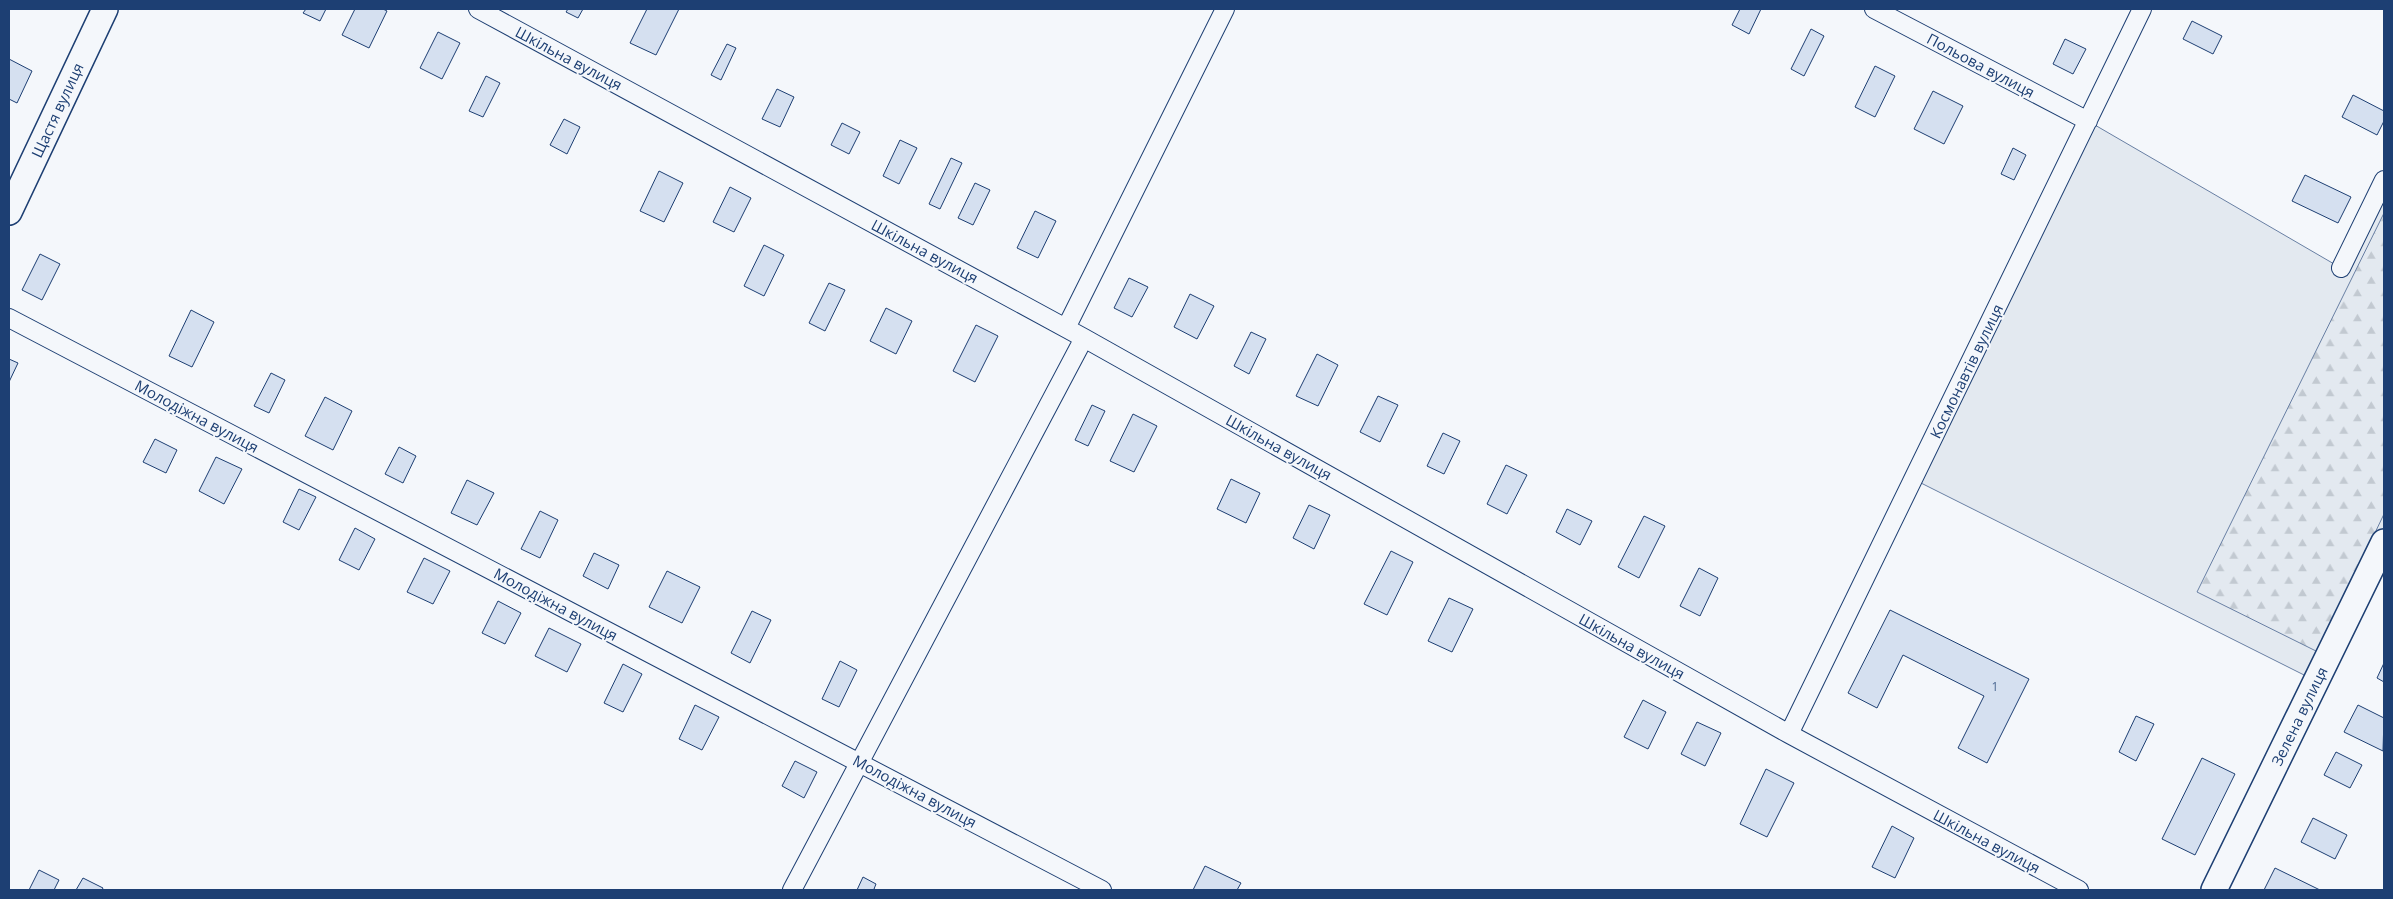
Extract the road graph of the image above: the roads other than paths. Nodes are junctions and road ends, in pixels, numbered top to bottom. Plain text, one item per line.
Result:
1 (105, 9) edge
2 (478, 9) edge
3 (1225, 9) edge
4 (1874, 9) edge
5 (2142, 9) edge
6 (2088, 121) junction
7 (2384, 180) edge
8 (9, 212) edge
9 (2341, 268) dead end
10 (9, 318) edge
11 (1066, 328) junction
12 (1084, 338) junction
13 (2384, 542) edge
14 (1789, 734) junction
15 (859, 762) junction
16 (792, 890) edge
17 (1102, 890) edge
18 (2079, 890) edge
19 (2214, 890) edge

1 - 8 street, Щастя вулиця
2 - 11 street, Шкільна вулиця
3 - 11 street
4 - 6 street, Польова вулиця
5 - 6 street, Космонавтів вулиця
6 - 14 street, Космонавтів вулиця
7 - 9 street
10 - 15 street, Молодіжна вулиця
11 - 12 street, Шкільна вулиця
12 - 14 street, Шкільна вулиця
12 - 15 street
13 - 19 street, Зелена вулиця
14 - 18 street, Шкільна вулиця
15 - 16 street
15 - 17 street, Молодіжна вулиця

